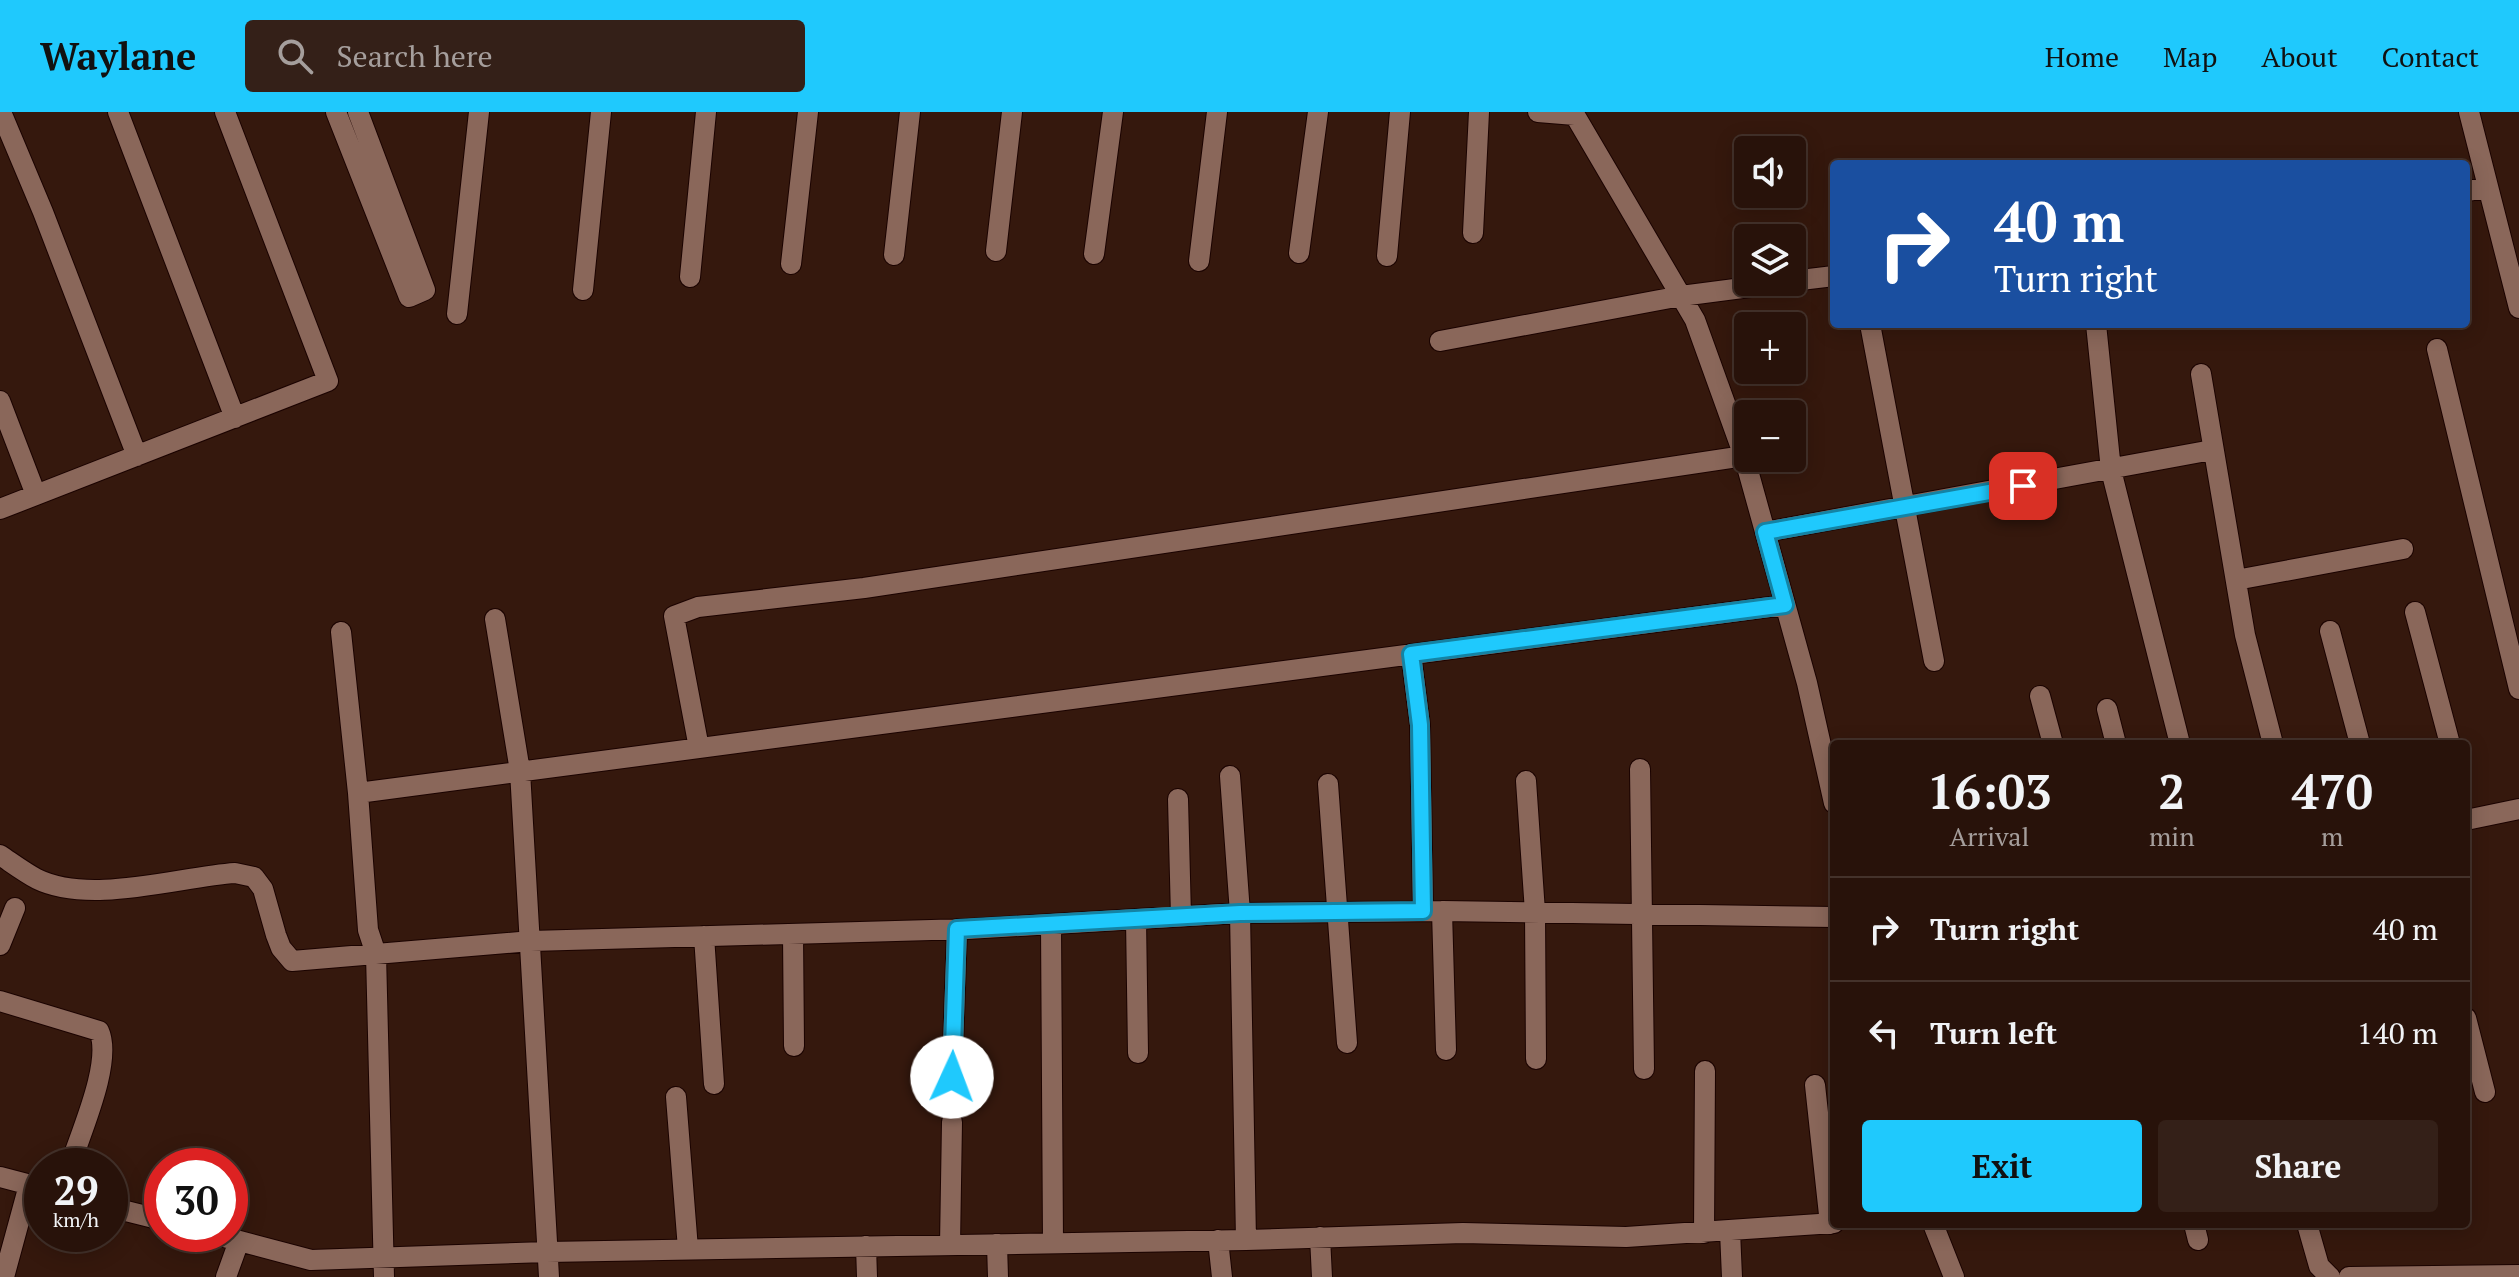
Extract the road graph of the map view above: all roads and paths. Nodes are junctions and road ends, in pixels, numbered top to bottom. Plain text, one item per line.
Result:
1 (1, 112) edge
2 (118, 112) edge
3 (225, 112) edge
4 (336, 112) edge
5 (358, 112) edge
6 (479, 112) edge
7 (601, 112) edge
8 (706, 112) edge
9 (808, 112) edge
10 (910, 112) edge
11 (1012, 112) edge
12 (1113, 112) edge
13 (1217, 112) edge
14 (1318, 112) edge
15 (1400, 112) edge
16 (1479, 112) edge
17 (1538, 112) edge
18 (2469, 112) edge
19 (1574, 114) edge
20 (2488, 188) junction
21 (2470, 190) edge
22 (1473, 233) dead end
23 (996, 251) dead end
24 (1299, 253) dead end
25 (1094, 254) dead end
26 (894, 255) dead end
27 (1387, 256) dead end
28 (1199, 261) dead end
29 (791, 264) dead end
30 (690, 277) dead end
31 (1830, 277) edge
32 (1806, 280) edge
33 (1734, 289) edge
34 (583, 290) dead end
35 (1681, 296) junction
36 (2519, 308) edge
37 (457, 314) dead end
38 (1871, 328) edge
39 (2096, 328) edge
40 (1440, 341) dead end
41 (2437, 349) dead end
42 (2201, 374) dead end
43 (0, 401) edge
44 (235, 418) junction
45 (1734, 428) edge
46 (2212, 450) junction
47 (137, 456) junction
48 (1734, 458) edge
49 (2111, 470) junction
50 (1748, 472) edge
51 (36, 495) junction
52 (1906, 507) junction
53 (0, 509) edge
54 (1765, 532) junction
55 (2403, 549) dead end
56 (2236, 580) junction
57 (1785, 605) junction
58 (2415, 612) dead end
59 (495, 619) dead end
60 (2330, 631) dead end
61 (341, 632) dead end
62 (1411, 654) junction
63 (1934, 661) dead end
64 (2519, 689) edge
65 (2040, 696) dead end
66 (2107, 709) dead end
67 (2052, 740) edge
68 (2115, 740) edge
69 (2179, 740) edge
70 (2272, 740) edge
71 (2359, 740) edge
72 (2449, 740) edge
73 (699, 748) junction
74 (1640, 769) dead end
75 (520, 771) junction
76 (1230, 776) dead end
77 (1526, 781) dead end
78 (1328, 784) dead end
79 (1830, 785) edge
80 (358, 793) junction
81 (1178, 799) dead end
82 (2519, 809) edge
83 (2470, 815) edge
84 (0, 855) edge
85 (15, 908) dead end
86 (1432, 911) junction
87 (1337, 912) junction
88 (1535, 912) junction
89 (1240, 913) junction
90 (1641, 914) junction
91 (1181, 917) junction
92 (1830, 917) edge
93 (1136, 919) junction
94 (1051, 924) junction
95 (957, 929) junction
96 (793, 934) junction
97 (704, 936) junction
98 (531, 941) junction
99 (0, 945) edge
100 (376, 954) junction
101 (0, 1001) edge
102 (2470, 1034) edge
103 (1347, 1043) dead end
104 (794, 1046) dead end
105 (1446, 1050) dead end
106 (1138, 1053) dead end
107 (1536, 1059) dead end
108 (1644, 1069) dead end
109 (1705, 1071) dead end
110 (952, 1077) dead end
111 (714, 1084) dead end
112 (1815, 1085) dead end
113 (2485, 1092) dead end
114 (676, 1097) dead end
115 (952, 1122) dead end
116 (76, 1148) edge
117 (0, 1177) edge
118 (24, 1184) edge
119 (1830, 1208) edge
120 (24, 1221) edge
121 (1830, 1224) edge
122 (1935, 1228) edge
123 (2308, 1228) edge
124 (1730, 1231) junction
125 (1704, 1233) junction
126 (1320, 1237) junction
127 (1218, 1240) junction
128 (1246, 1240) junction
129 (1053, 1243) junction
130 (997, 1244) junction
131 (248, 1245) edge
132 (950, 1245) junction
133 (866, 1246) junction
134 (688, 1249) junction
135 (235, 1252) edge
136 (547, 1252) junction
137 (298, 1267) edge
138 (383, 1267) edge
139 (2519, 1275) edge
140 (4, 1277) edge
141 (226, 1277) edge
142 (549, 1277) edge
143 (867, 1277) edge
144 (998, 1277) edge
145 (1222, 1277) edge
146 (1322, 1277) edge
147 (1732, 1277) edge
148 (1954, 1277) edge
149 (2330, 1277) edge
150 (2349, 1277) edge

1 - 47 street
2 - 44 street
3 - 44 street
4 - 5 street
6 - 37 street
7 - 34 street
8 - 30 street
9 - 29 street
10 - 26 street
11 - 23 street
12 - 25 street
13 - 28 street
14 - 24 street
15 - 27 street
16 - 22 street
17 - 19 street
18 - 20 street
19 - 35 street
20 - 21 street
20 - 36 street
31 - 32 street
33 - 35 street
35 - 40 street
35 - 45 street
38 - 52 street
39 - 49 street
41 - 64 street
42 - 46 street
43 - 51 street
44 - 47 street
46 - 49 street
46 - 56 street
47 - 51 street
48 - 73 street
49 - 52 street
49 - 69 street
50 - 54 street
51 - 53 street
52 - 54 street
52 - 63 street
54 - 57 street
55 - 56 street
56 - 70 street
57 - 62 street
57 - 79 street
58 - 72 street
59 - 75 street
60 - 71 street
61 - 80 street
62 - 73 street
62 - 86 street
65 - 67 street
66 - 68 street
73 - 75 street
74 - 90 street
75 - 80 street
75 - 98 street
76 - 89 street
77 - 88 street
78 - 87 street
80 - 100 street
81 - 91 street
82 - 83 street
84 - 100 street
85 - 99 street
86 - 87 street
86 - 88 street
86 - 105 street
87 - 89 street
87 - 103 street
88 - 90 street
88 - 107 street
89 - 91 street
89 - 128 street
90 - 92 street
90 - 108 street
91 - 93 street
93 - 94 street
93 - 106 street
94 - 95 street
94 - 129 street
95 - 96 street
95 - 110 street
96 - 97 street
96 - 104 street
97 - 98 street
97 - 111 street
98 - 100 street
98 - 136 street
100 - 138 street
101 - 116 street
102 - 113 street
109 - 125 street
112 - 119 street
114 - 134 street
115 - 132 street
117 - 118 street
120 - 140 street
121 - 124 street
122 - 148 street
123 - 149 street
124 - 125 street
124 - 147 street
125 - 126 street
126 - 128 street
126 - 146 street
127 - 128 street
127 - 129 street
127 - 145 street
129 - 130 street
130 - 132 street
130 - 144 street
131 - 137 street
132 - 133 street
133 - 134 street
133 - 143 street
134 - 136 street
135 - 141 street
136 - 138 street
136 - 142 street
137 - 138 street
139 - 150 street

